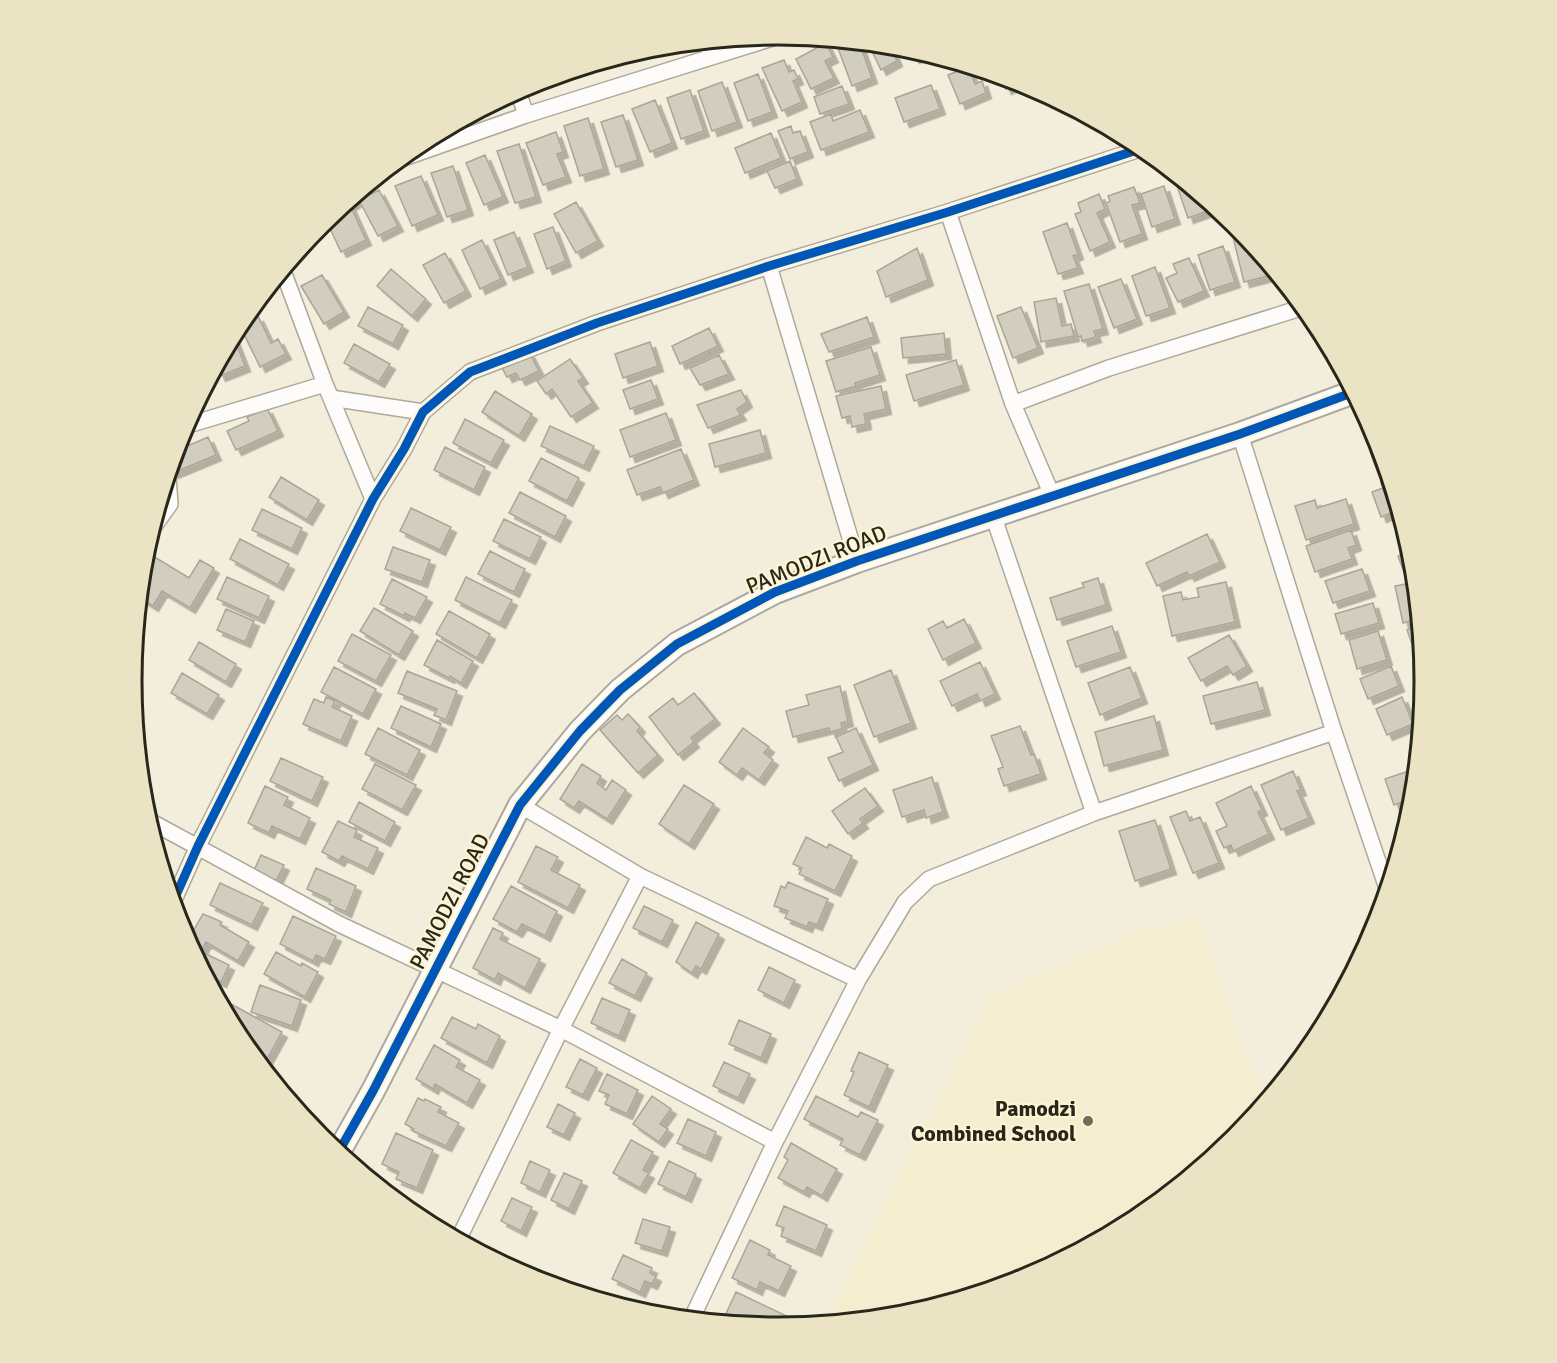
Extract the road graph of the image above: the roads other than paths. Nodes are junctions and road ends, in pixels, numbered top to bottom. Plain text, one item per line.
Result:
1 (747, 46) edge
2 (709, 49) edge
3 (711, 57) junction
4 (521, 100) edge
5 (526, 115) junction
6 (431, 148) edge
7 (1132, 152) edge
8 (948, 212) junction
9 (769, 266) junction
10 (286, 279) edge
11 (1295, 310) edge
12 (328, 391) junction
13 (1346, 395) edge
14 (1013, 404) junction
15 (423, 412) junction
16 (197, 423) edge
17 (1240, 434) junction
18 (1052, 495) junction
19 (373, 499) junction
20 (993, 515) junction
21 (857, 561) junction
22 (1334, 732) junction
23 (520, 805) junction
24 (1094, 813) junction
25 (159, 826) edge
26 (198, 846) junction
27 (640, 876) junction
28 (1384, 876) edge
29 (177, 890) edge
30 (436, 969) junction
31 (858, 980) junction
32 (561, 1029) junction
33 (776, 1142) junction
34 (342, 1145) edge
35 (461, 1234) edge
36 (694, 1313) edge

1 - 3 street
2 - 3 street
3 - 5 street
4 - 5 street
5 - 6 street
7 - 8 street
8 - 9 street
8 - 14 street
9 - 15 street
9 - 21 street
10 - 12 street
11 - 14 street
12 - 15 street
12 - 16 street
12 - 19 street
13 - 17 street, PAMODZI ROAD
14 - 18 street
15 - 19 street
17 - 18 street, PAMODZI ROAD
17 - 22 street
18 - 20 street, PAMODZI ROAD
19 - 26 street
20 - 21 street, PAMODZI ROAD
20 - 24 street
21 - 23 street, PAMODZI ROAD
22 - 24 street
22 - 28 street
23 - 27 street
23 - 30 street, PAMODZI ROAD
24 - 31 street
25 - 26 street
26 - 29 street
26 - 30 street
27 - 31 street
27 - 32 street
30 - 32 street
30 - 34 street, PAMODZI ROAD
31 - 33 street
32 - 33 street
32 - 35 street
33 - 36 street

